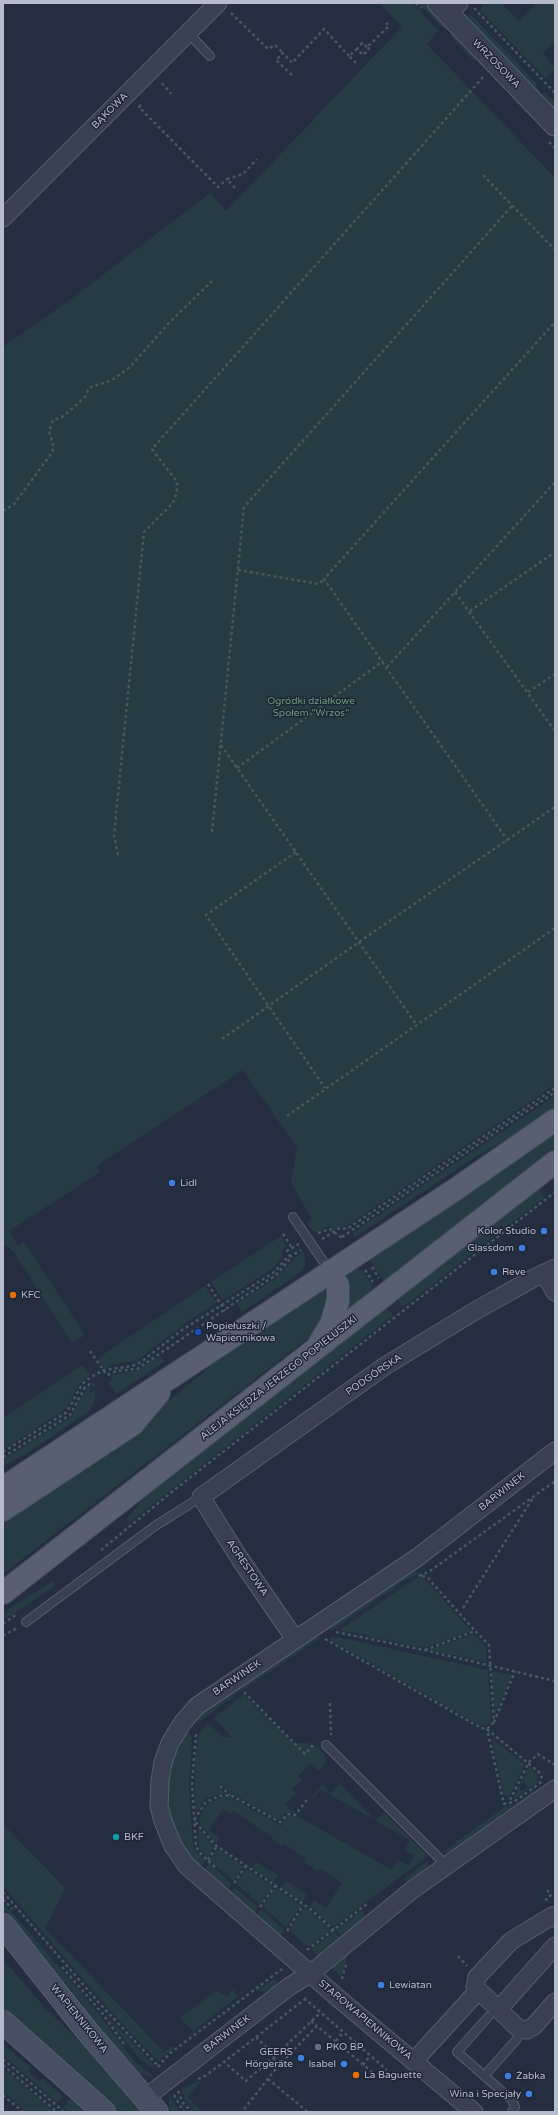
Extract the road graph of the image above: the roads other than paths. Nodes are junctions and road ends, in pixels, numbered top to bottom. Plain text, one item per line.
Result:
1 (222, 5) edge
2 (454, 6) edge
3 (188, 33) junction
4 (210, 56) dead end
5 (555, 125) edge
6 (3, 218) edge
7 (555, 1120) edge
8 (555, 1162) edge
9 (293, 1217) dead end
10 (330, 1271) junction
11 (550, 1271) edge
12 (555, 1292) edge
13 (317, 1348) junction
14 (174, 1375) junction
15 (555, 1451) edge
16 (26, 1472) junction
17 (3, 1477) edge
18 (3, 1488) edge
19 (201, 1497) junction
20 (3, 1510) edge
21 (3, 1593) edge
22 (26, 1622) road end
23 (295, 1639) junction
24 (326, 1745) dead end
25 (555, 1789) edge
26 (446, 1865) junction
27 (555, 1918) edge
28 (3, 1925) edge
29 (555, 1946) edge
30 (310, 1974) junction
31 (477, 1992) junction
32 (555, 2002) edge
33 (493, 2013) junction
34 (3, 2022) edge
35 (517, 2039) dead end
36 (414, 2061) junction
37 (484, 2076) junction
38 (151, 2105) edge
39 (104, 2112) edge
40 (474, 2112) edge
41 (512, 2112) edge

1 - 3 street, BĄKOWA
2 - 5 street, WRZOSOWA
3 - 4 lane
3 - 6 street, BĄKOWA
7 - 10 main road
8 - 13 main road, ALEJA KSIĘDZA JERZEGO POPIEŁUSZKI
9 - 10 lane
10 - 13 main road
10 - 14 main road
11 - 12 street
11 - 19 street, PODGÓRSKA
13 - 21 main road, ALEJA KSIĘDZA JERZEGO POPIEŁUSZKI
14 - 16 main road
14 - 20 main road
15 - 23 street, BARWINEK
16 - 17 lane
16 - 18 main road
19 - 22 lane
19 - 23 street, AGRESTOWA
23 - 30 street, BARWINEK
24 - 26 lane
25 - 26 street, BARWINEK
26 - 30 street, BARWINEK
27 - 31 street
28 - 38 main road, WAPIENNIKOWA
29 - 33 street
30 - 36 street, STAROWAPIENNIKOWA
30 - 38 street, BARWINEK
31 - 33 street
31 - 36 street
32 - 33 street
33 - 37 lane
34 - 39 main road
35 - 37 lane
36 - 40 street, STAROWAPIENNIKOWA
37 - 41 lane

